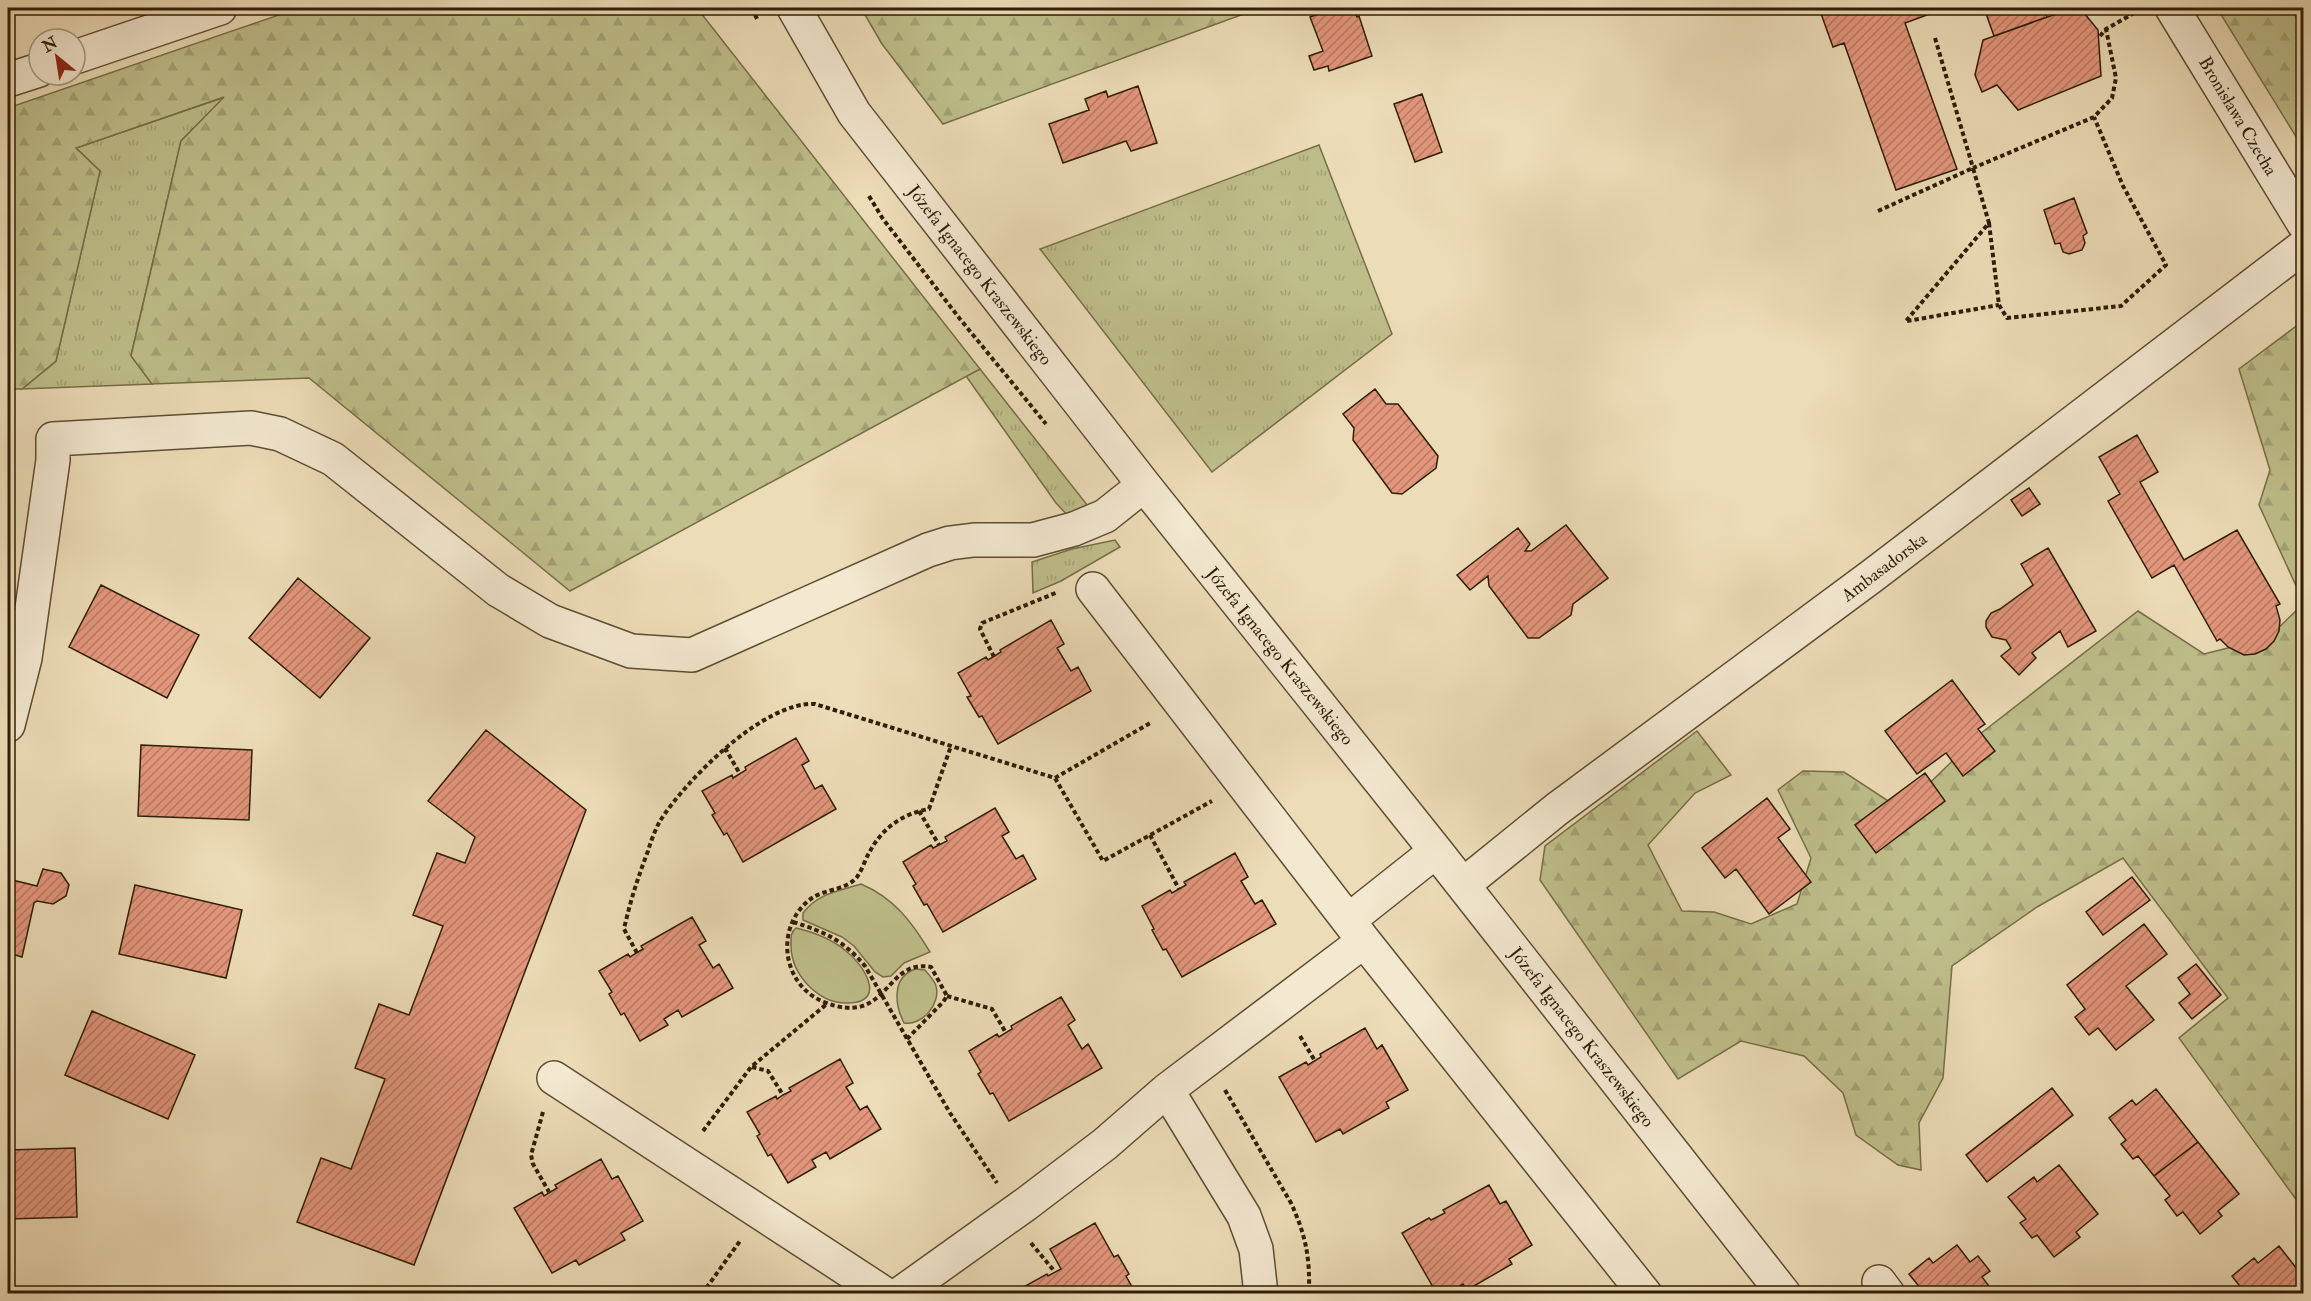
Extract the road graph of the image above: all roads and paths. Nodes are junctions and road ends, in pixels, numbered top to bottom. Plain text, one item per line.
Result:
1 (220, 8) edge
2 (794, 8) edge
3 (2125, 8) edge
4 (2144, 8) edge
5 (2172, 8) edge
6 (2130, 15) junction
7 (2106, 29) junction
8 (2100, 36) dead end
9 (1935, 39) dead end
10 (87, 53) edge
11 (27, 74) edge
12 (8, 80) edge
13 (2094, 117) junction
14 (1973, 168) junction
15 (1878, 211) dead end
16 (1989, 222) junction
17 (2304, 224) edge
18 (2304, 246) edge
19 (1998, 305) junction
20 (1144, 485) junction
21 (1079, 589) joint
22 (994, 657) dead end
23 (1156, 719) dead end
24 (8, 725) edge
25 (951, 746) junction
26 (725, 748) junction
27 (740, 774) dead end
28 (1054, 778) junction
29 (1219, 798) dead end
30 (919, 811) junction
31 (1150, 835) junction
32 (939, 845) dead end
33 (1436, 851) junction
34 (1463, 885) junction
35 (1179, 889) dead end
36 (793, 922) junction
37 (1356, 930) junction
38 (637, 953) dead end
39 (882, 995) junction
40 (947, 996) junction
41 (828, 1004) junction
42 (1295, 1027) dead end
43 (1006, 1033) dead end
44 (907, 1039) junction
45 (1315, 1061) dead end
46 (751, 1067) junction
47 (554, 1078) joint
48 (1223, 1081) dead end
49 (1167, 1090) junction
50 (783, 1095) dead end
51 (681, 1160) junction
52 (549, 1192) dead end
53 (1020, 1224) junction
54 (742, 1239) dead end
55 (1055, 1272) dead end
56 (702, 1293) edge
57 (885, 1293) edge
58 (900, 1293) edge
59 (1261, 1293) edge
60 (1309, 1293) edge
61 (1645, 1293) edge
62 (1784, 1293) edge

1 - 10 street
2 - 20 street, Józefa Ignacego Kraszewskiego
3 - 6 path
4 - 6 path
5 - 17 street, Bronisława Czecha
6 - 7 path
7 - 8 path
7 - 13 path
9 - 14 path
11 - 12 street
13 - 14 path
13 - 19 path
14 - 15 path
14 - 16 path
16 - 19 path
16 - 19 path
18 - 34 street, Ambasadorska
20 - 24 street
20 - 33 street, Józefa Ignacego Kraszewskiego
21 - 22 path
21 - 37 street
23 - 28 path
25 - 26 path
25 - 28 path
25 - 30 path
26 - 27 path
26 - 38 path
28 - 31 path
29 - 31 path
30 - 32 path
30 - 36 path
31 - 35 path
33 - 34 street, Józefa Ignacego Kraszewskiego
33 - 37 street
34 - 62 street, Józefa Ignacego Kraszewskiego
36 - 39 path
36 - 41 path
37 - 49 street
37 - 61 street
39 - 40 path
39 - 41 path
39 - 44 path
40 - 43 path
40 - 44 path
41 - 46 path
42 - 45 path
44 - 53 path
46 - 50 path
46 - 51 path
47 - 51 street
47 - 52 path
48 - 60 path
49 - 53 street
49 - 59 street
51 - 57 street
53 - 55 path
53 - 58 street
54 - 56 path

